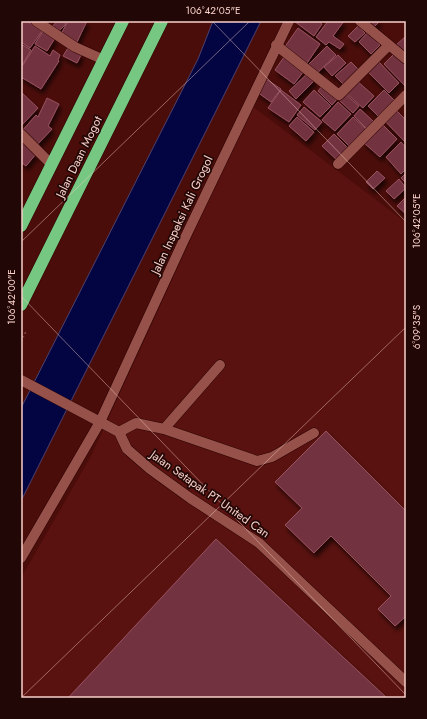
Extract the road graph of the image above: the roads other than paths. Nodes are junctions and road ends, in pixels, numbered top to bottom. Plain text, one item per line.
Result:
1 (36, 21) edge
2 (124, 21) edge
3 (162, 21) edge
4 (289, 21) edge
5 (360, 21) edge
6 (276, 45) junction
7 (389, 45) junction
8 (406, 59) edge
9 (104, 60) junction
10 (404, 100) edge
11 (21, 134) edge
12 (51, 164) junction
13 (338, 164) dead end
14 (21, 226) edge
15 (21, 305) edge
16 (220, 365) dead end
17 (21, 380) edge
18 (98, 420) junction
19 (164, 429) junction
20 (119, 432) junction
21 (314, 433) dead end
22 (21, 558) edge
23 (406, 682) edge

1 - 9 street
2 - 9 highway, Jalan Daan Mogot
3 - 15 highway, Jalan Daan Mogot
4 - 6 street, Jalan Inspeksi Kali Grogol
5 - 7 street
6 - 7 street
6 - 18 street, Jalan Inspeksi Kali Grogol
7 - 8 street
9 - 12 highway, Jalan Daan Mogot
10 - 13 street
11 - 12 street
12 - 14 highway, Jalan Daan Mogot
16 - 19 street
17 - 18 street
18 - 20 street
18 - 22 street, Jalan Inspeksi Kali Grogol
19 - 20 street
19 - 21 street
20 - 23 street, Jalan Setapak PT United Can

